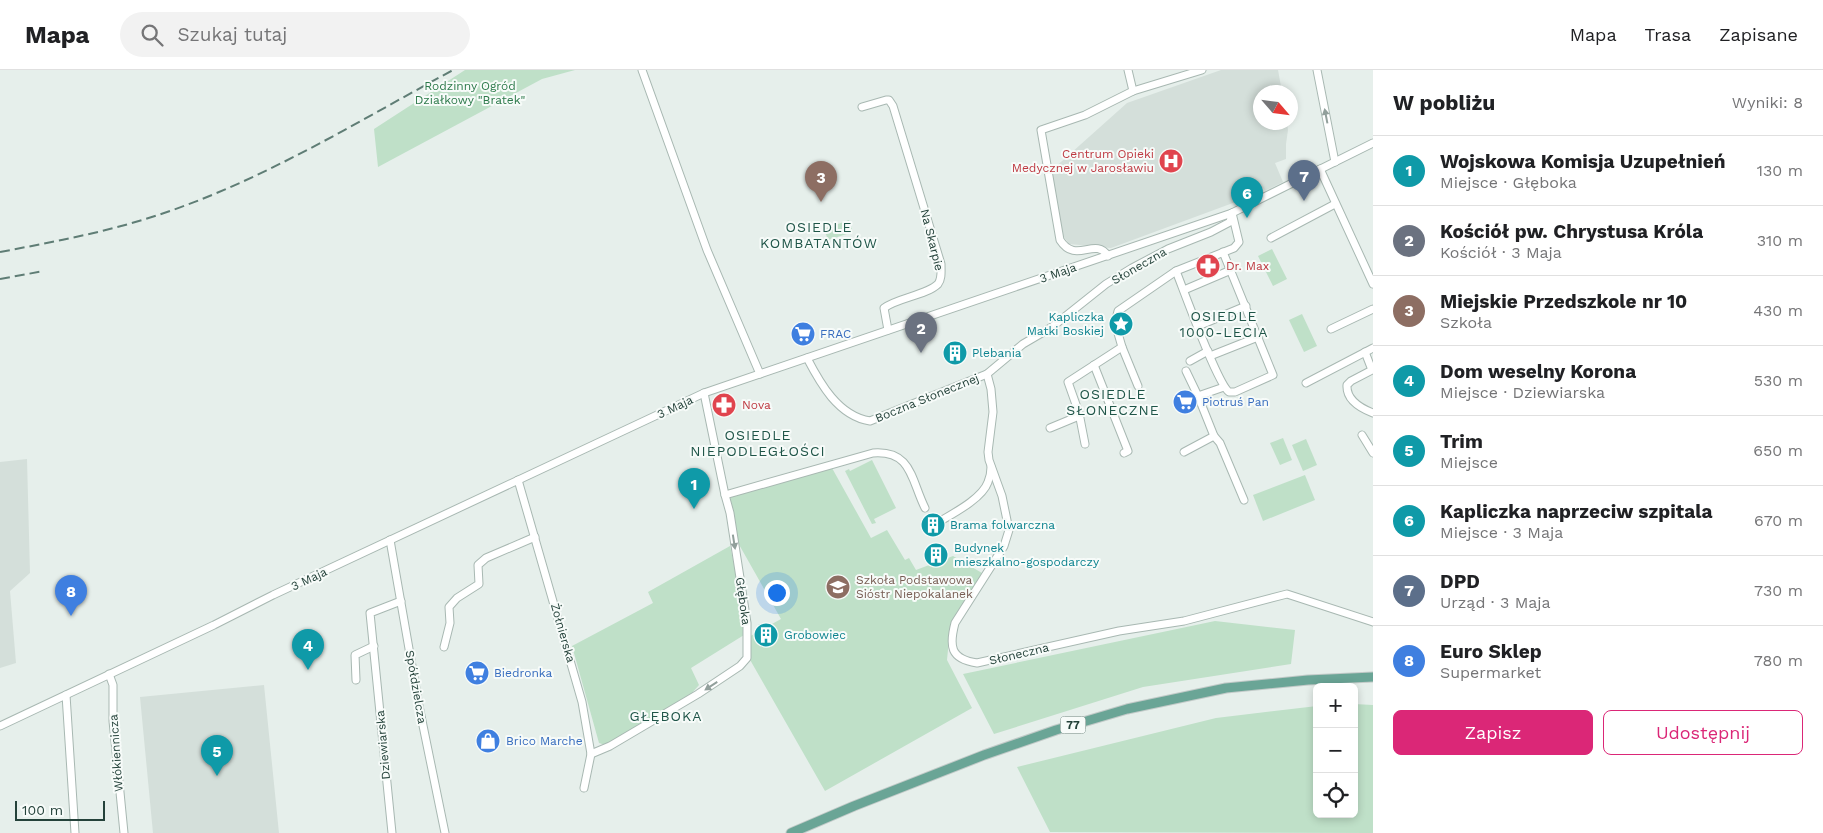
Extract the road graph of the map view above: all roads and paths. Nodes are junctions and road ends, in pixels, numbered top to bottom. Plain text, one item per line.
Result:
1 (642, 70) edge
2 (1128, 70) edge
3 (1202, 70) edge
4 (1317, 70) edge
5 (1191, 72) edge
6 (1133, 91) junction
7 (862, 107) dead end
8 (1373, 143) edge
9 (1335, 162) junction
10 (1320, 169) junction
11 (1335, 204) junction
12 (1232, 213) junction
13 (1270, 238) dead end
14 (1223, 252) junction
15 (1108, 256) junction
16 (1230, 270) junction
17 (1176, 271) junction
18 (1373, 284) edge
19 (1184, 290) junction
20 (1246, 306) junction
21 (1373, 309) edge
22 (1198, 326) junction
23 (1331, 328) dead end
24 (888, 330) junction
25 (1258, 336) junction
26 (1122, 347) junction
27 (1373, 348) edge
28 (1365, 352) junction
29 (1209, 353) junction
30 (807, 358) junction
31 (1190, 361) dead end
32 (1094, 365) junction
33 (1186, 371) dead end
34 (760, 374) junction
35 (987, 374) junction
36 (1306, 382) dead end
37 (1138, 386) dead end
38 (1224, 387) junction
39 (704, 393) junction
40 (1198, 396) junction
41 (1373, 413) edge
42 (1079, 416) junction
43 (1050, 428) dead end
44 (1362, 435) dead end
45 (1214, 436) junction
46 (1085, 444) dead end
47 (1372, 451) edge
48 (1184, 452) dead end
49 (1124, 453) dead end
50 (991, 466) junction
51 (518, 480) junction
52 (725, 494) junction
53 (1244, 500) dead end
54 (925, 508) dead end
55 (937, 523) dead end
56 (535, 537) junction
57 (390, 540) junction
58 (401, 600) junction
59 (1373, 622) edge
60 (374, 646) junction
61 (444, 646) dead end
62 (109, 674) junction
63 (1373, 676) edge
64 (356, 680) dead end
65 (66, 695) junction
66 (0, 726) edge
67 (591, 754) junction
68 (584, 788) dead end
69 (75, 833) edge
70 (124, 833) edge
71 (392, 833) edge
72 (445, 833) edge
73 (791, 833) edge

1 - 34 street
2 - 6 street
3 - 5 street
9 -> 4 street
5 - 6 street
6 - 15 street
7 - 24 street, Na Skarpie
8 - 9 street, 3 Maja
9 - 10 street, 3 Maja
10 - 11 street
10 - 12 street, 3 Maja
11 - 13 street
11 - 18 street
12 - 14 street
12 - 15 street, 3 Maja
12 - 35 street, Słoneczna
14 - 16 street
14 - 17 street
15 - 24 street, 3 Maja
16 - 19 street
16 - 20 street
17 - 19 street
17 - 26 street
19 - 22 street
20 - 22 street
20 - 25 street
21 - 23 street
22 - 29 street
24 - 30 street, 3 Maja
25 - 29 street
25 - 38 street
26 - 32 street
26 - 37 street
27 - 28 street
28 - 36 street
28 - 41 street
29 - 31 street
29 - 38 street
30 - 34 street, 3 Maja
30 - 35 street, Boczna Słonecznej
32 - 42 street
32 - 49 street
33 - 40 street
34 - 39 street, 3 Maja
35 - 50 street, Słoneczna
38 - 40 street
39 - 51 street, 3 Maja
39 - 52 street, Głęboka
40 - 45 street
42 - 43 street
42 - 46 street
44 - 47 street
45 - 48 street
45 - 53 street
50 - 55 street
50 - 59 street, Słoneczna
51 - 56 street, Żołnierska
51 - 57 street, 3 Maja
52 - 54 street
52 -> 67 street, Głęboka
56 - 61 street
56 - 67 street, Żołnierska
57 - 58 street, Spółdzielcza
57 - 62 street, 3 Maja
58 - 60 street, Dziewiarska
58 - 72 street, Spółdzielcza
60 - 64 street
60 - 71 street, Dziewiarska
62 - 65 street, 3 Maja
62 - 70 street, Włókiennicza
63 - 73 main road, 77
65 - 66 street, 3 Maja
65 - 69 street
67 - 68 street, Żołnierska

